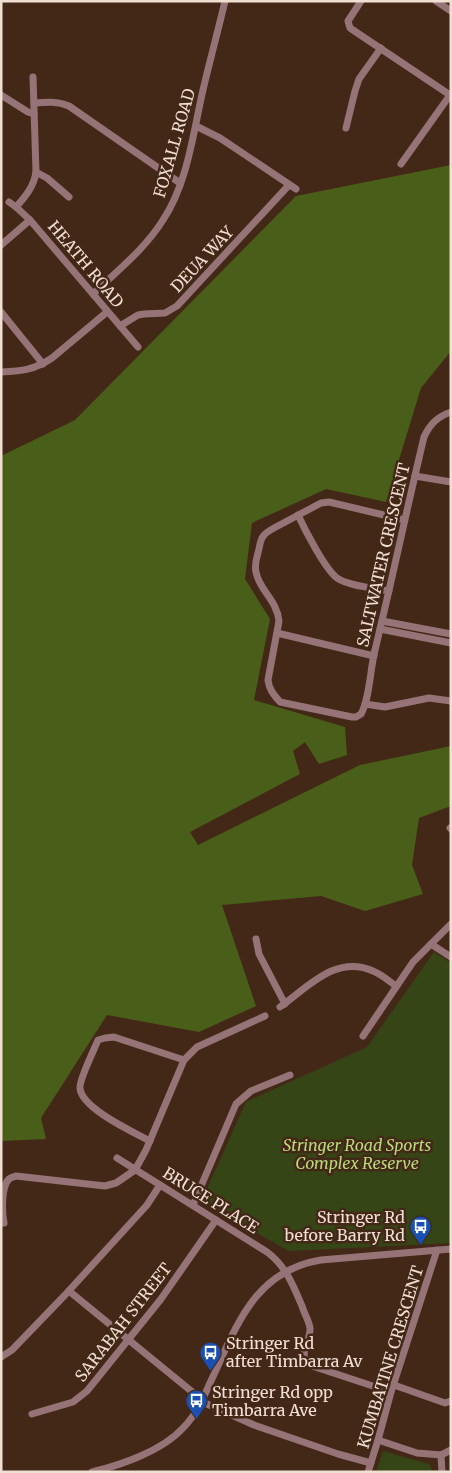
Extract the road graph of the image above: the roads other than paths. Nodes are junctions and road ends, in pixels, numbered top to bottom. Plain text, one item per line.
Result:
1 (225, 1) edge
2 (361, 1) edge
3 (436, 1) edge
4 (451, 11) edge
5 (381, 48) junction
6 (33, 77) dead end
7 (1, 94) edge
8 (450, 95) edge
9 (34, 103) junction
10 (34, 114) junction
11 (196, 126) junction
12 (346, 128) dead end
13 (401, 164) dead end
14 (36, 172) junction
15 (180, 183) junction
16 (69, 197) dead end
17 (9, 202) dead end
18 (16, 207) junction
19 (30, 220) junction
20 (1, 244) edge
21 (93, 294) junction
22 (1, 312) edge
23 (107, 312) junction
24 (120, 326) junction
25 (138, 348) dead end
26 (43, 364) junction
27 (1, 372) edge
28 (451, 412) edge
29 (415, 476) junction
30 (451, 482) edge
31 (298, 516) junction
32 (405, 520) junction
33 (389, 591) junction
34 (382, 621) junction
35 (380, 629) junction
36 (277, 633) junction
37 (451, 634) edge
38 (451, 642) edge
39 (374, 656) junction
40 (451, 700) edge
41 (365, 704) junction
42 (451, 924) edge
43 (256, 939) dead end
44 (431, 944) junction
45 (451, 957) edge
46 (396, 986) junction
47 (265, 1016) dead end
48 (362, 1036) dead end
49 (184, 1060) junction
50 (290, 1075) dead end
51 (150, 1141) junction
52 (117, 1158) dead end
53 (135, 1170) junction
54 (160, 1185) junction
55 (193, 1205) junction
56 (216, 1220) junction
57 (4, 1223) dead end
58 (451, 1249) edge
59 (438, 1250) junction
60 (286, 1271) junction
61 (69, 1291) junction
62 (129, 1339) junction
63 (1, 1357) edge
64 (393, 1388) junction
65 (202, 1399) junction
66 (451, 1401) edge
67 (32, 1414) dead end
68 (378, 1440) junction
69 (451, 1450) edge
70 (441, 1456) junction
71 (370, 1463) junction
72 (92, 1472) edge
73 (368, 1472) edge
74 (442, 1472) edge

1 - 11 street, FOXALL ROAD
2 - 5 street
3 - 4 street
5 - 8 street
5 - 12 street
6 - 9 street
7 - 10 street
8 - 13 street
9 - 10 street
9 - 15 street
10 - 14 street
11 - 15 street, FOXALL ROAD
11 - 24 street, DEUA WAY
14 - 16 street
14 - 18 street
15 - 21 street, FOXALL ROAD
17 - 18 street, HEATH ROAD
18 - 19 street, HEATH ROAD
19 - 20 street
19 - 21 street, HEATH ROAD
21 - 23 street, HEATH ROAD
22 - 26 street
23 - 24 street, HEATH ROAD
23 - 26 street
24 - 25 street, HEATH ROAD
26 - 27 street
28 - 29 street, SALTWATER CRESCENT
29 - 30 street
29 - 32 street, SALTWATER CRESCENT
31 - 32 street
31 - 33 street
31 - 36 street
32 - 33 street, SALTWATER CRESCENT
33 - 34 street, SALTWATER CRESCENT
34 - 35 street, SALTWATER CRESCENT
34 - 37 street
35 - 38 street
35 - 39 street, SALTWATER CRESCENT
36 - 39 street
36 - 41 street, SALTWATER CRESCENT
39 - 41 street, SALTWATER CRESCENT
40 - 41 street
42 - 44 street
43 - 46 street
44 - 45 street
44 - 46 street
46 - 48 street
47 - 49 street
49 - 51 street
49 - 51 street
50 - 55 street
51 - 53 street
52 - 53 street, BRUCE PLACE
53 - 54 street, BRUCE PLACE
53 - 57 street
54 - 55 street, BRUCE PLACE
54 - 61 street
55 - 56 street, BRUCE PLACE
56 - 60 street, BRUCE PLACE
56 - 62 street, SARABAH STREET
58 - 59 street
59 - 60 street
59 - 64 street, KUMBATINE CRESCENT
60 - 64 street
60 - 65 street
61 - 62 street
61 - 63 street
62 - 65 street
62 - 67 street, SARABAH STREET
64 - 66 street
64 - 68 street, KUMBATINE CRESCENT
65 - 71 street
65 - 72 street
68 - 70 street
68 - 71 street, KUMBATINE CRESCENT
69 - 70 street
70 - 74 street
71 - 73 street, KUMBATINE CRESCENT

